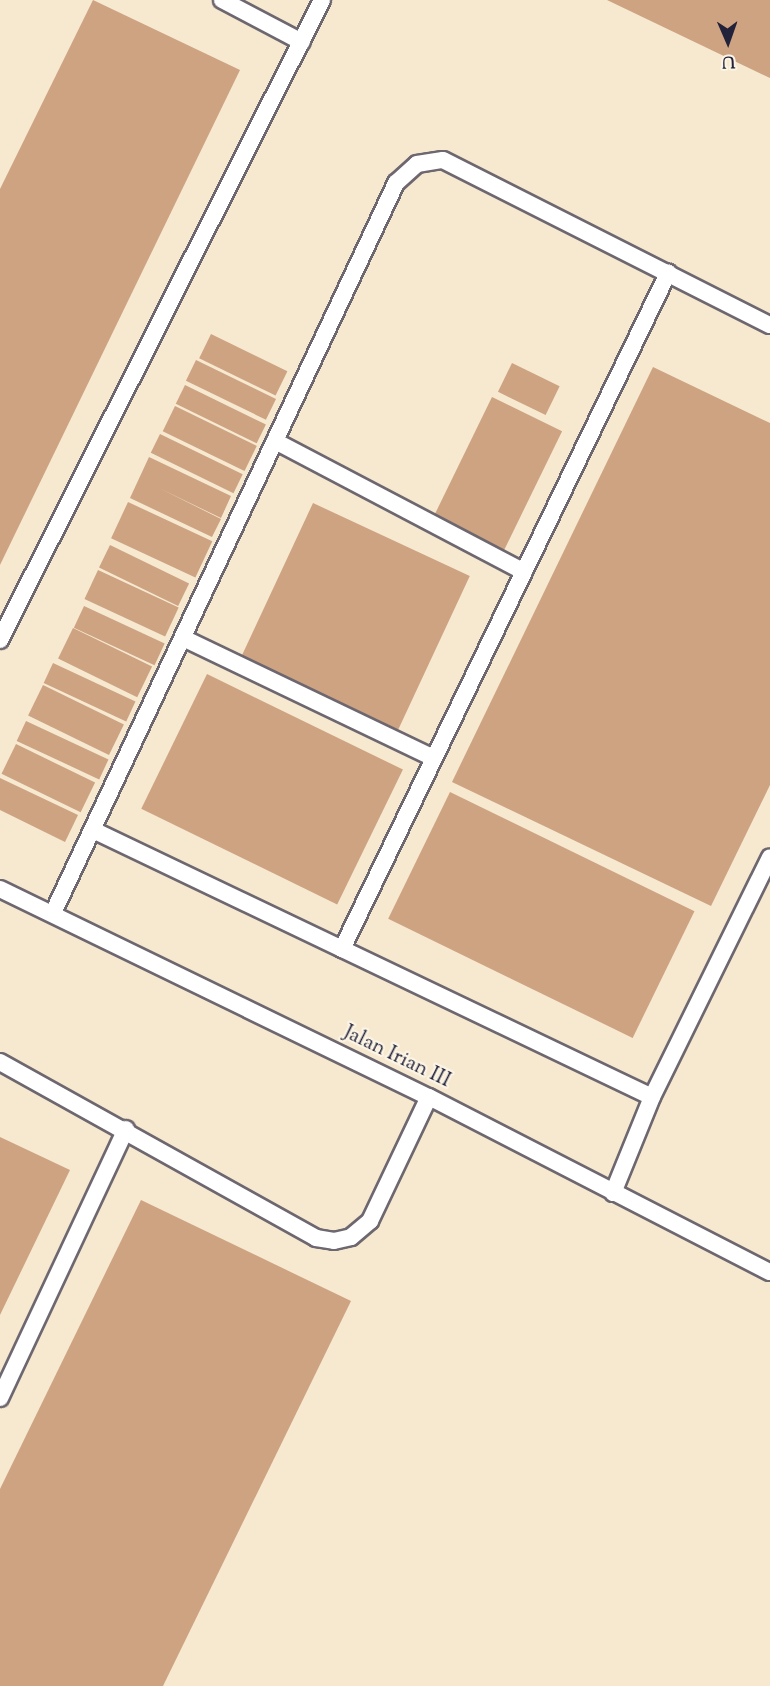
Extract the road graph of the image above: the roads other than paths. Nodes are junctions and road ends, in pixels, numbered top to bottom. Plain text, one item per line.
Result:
1 (222, 0) edge
2 (322, 0) edge
3 (302, 42) junction
4 (668, 273) junction
5 (770, 325) edge
6 (275, 441) junction
7 (524, 572) junction
8 (183, 638) junction
9 (0, 640) edge
10 (434, 758) junction
11 (93, 830) junction
12 (770, 857) edge
13 (766, 878) edge
14 (0, 889) edge
15 (53, 913) junction
16 (342, 949) junction
17 (0, 1062) edge
18 (429, 1097) junction
19 (652, 1097) junction
20 (126, 1129) junction
21 (613, 1193) junction
22 (770, 1272) edge
23 (0, 1398) edge

1 - 3 lane
2 - 3 lane
3 - 9 lane
4 - 5 lane
4 - 6 lane
4 - 7 lane
6 - 7 lane
6 - 8 lane
7 - 10 lane
8 - 10 lane
8 - 11 lane
10 - 16 lane
11 - 15 lane
11 - 16 lane
12 - 13 lane
13 - 19 lane
14 - 15 lane, Jalan Irian III
15 - 18 lane, Jalan Irian III
16 - 19 lane
17 - 20 lane
18 - 20 lane
18 - 21 lane, Jalan Irian III
19 - 21 lane
20 - 23 lane
21 - 22 lane, Jalan Irian III

